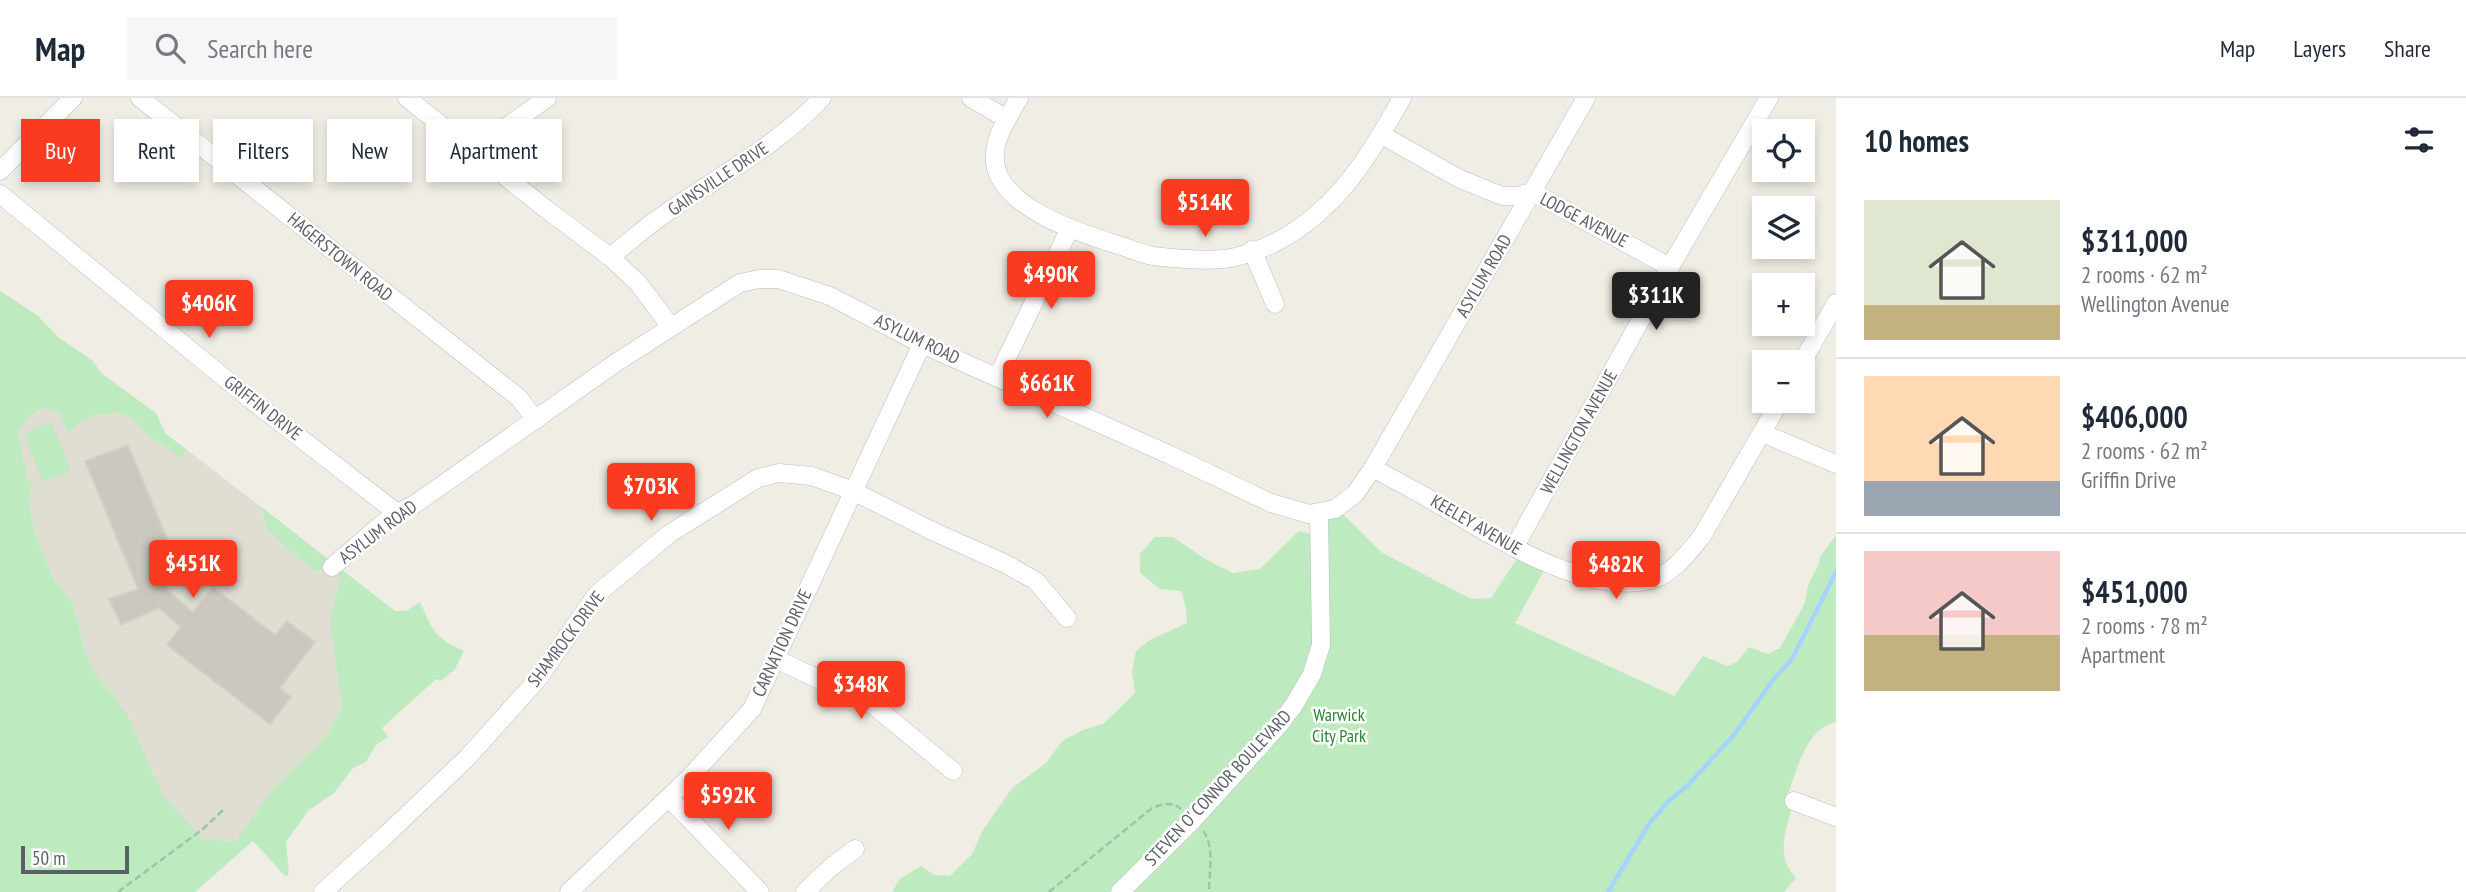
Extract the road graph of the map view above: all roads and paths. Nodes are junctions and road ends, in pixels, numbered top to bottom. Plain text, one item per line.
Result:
1 (73, 98) edge
2 (140, 98) edge
3 (407, 98) edge
4 (547, 98) edge
5 (822, 98) edge
6 (971, 98) edge
7 (1019, 98) edge
8 (1402, 98) edge
9 (1586, 98) edge
10 (1769, 98) edge
11 (433, 119) edge
12 (518, 119) edge
13 (1007, 120) junction
14 (1382, 135) junction
15 (0, 171) edge
16 (513, 182) edge
17 (1532, 192) junction
18 (0, 194) edge
19 (1070, 228) junction
20 (1252, 250) junction
21 (610, 257) junction
22 (1670, 267) junction
23 (1275, 303) dead end
24 (1836, 303) edge
25 (670, 327) junction
26 (922, 344) junction
27 (1809, 350) edge
28 (998, 376) junction
29 (1773, 413) edge
30 (536, 420) junction
31 (1762, 433) junction
32 (1836, 464) edge
33 (1373, 468) junction
34 (853, 491) junction
35 (397, 513) junction
36 (1319, 513) junction
37 (1514, 548) junction
38 (332, 567) dead end
39 (1067, 618) dead end
40 (776, 659) junction
41 (953, 771) dead end
42 (669, 798) junction
43 (1794, 801) dead end
44 (223, 810) dead end
45 (1836, 817) edge
46 (1192, 821) junction
47 (855, 849) dead end
48 (118, 892) edge
49 (323, 892) edge
50 (569, 892) edge
51 (760, 892) edge
52 (805, 892) edge
53 (1049, 892) edge
54 (1119, 892) edge
55 (1209, 892) edge

1 - 15 street
2 - 30 street, HAGERSTOWN ROAD
3 - 11 street
4 - 12 street
5 - 21 street, GAINSVILLE DRIVE
6 - 13 street
7 - 13 street
8 - 14 street
9 - 17 street, ASYLUM ROAD
10 - 22 street, WELLINGTON AVENUE
13 - 19 street
14 - 17 street, LODGE AVENUE
14 - 20 street
16 - 21 street
17 - 22 street, LODGE AVENUE
17 - 33 street, ASYLUM ROAD
18 - 35 street, GRIFFIN DRIVE
19 - 20 street
19 - 28 street
20 - 23 street
21 - 25 street
22 - 37 street, WELLINGTON AVENUE
24 - 27 street
25 - 26 street, ASYLUM ROAD
25 - 30 street, ASYLUM ROAD
26 - 28 street, ASYLUM ROAD
26 - 34 street, CARNATION DRIVE
28 - 36 street, ASYLUM ROAD
29 - 31 street, KEELEY AVENUE
30 - 35 street, ASYLUM ROAD
31 - 32 street
31 - 37 street, KEELEY AVENUE
33 - 36 street, ASYLUM ROAD
33 - 37 street, KEELEY AVENUE
34 - 39 street, SHAMROCK DRIVE
34 - 40 street, CARNATION DRIVE
34 - 49 street, SHAMROCK DRIVE
35 - 38 street, ASYLUM ROAD
36 - 46 street, STEVEN O' CONNOR BOULEVARD
40 - 41 street
40 - 42 street, CARNATION DRIVE
42 - 50 street, CARNATION DRIVE
42 - 51 street
43 - 45 street
44 - 48 path
46 - 53 path
46 - 54 street, STEVEN O' CONNOR BOULEVARD
46 - 55 path
47 - 52 street

